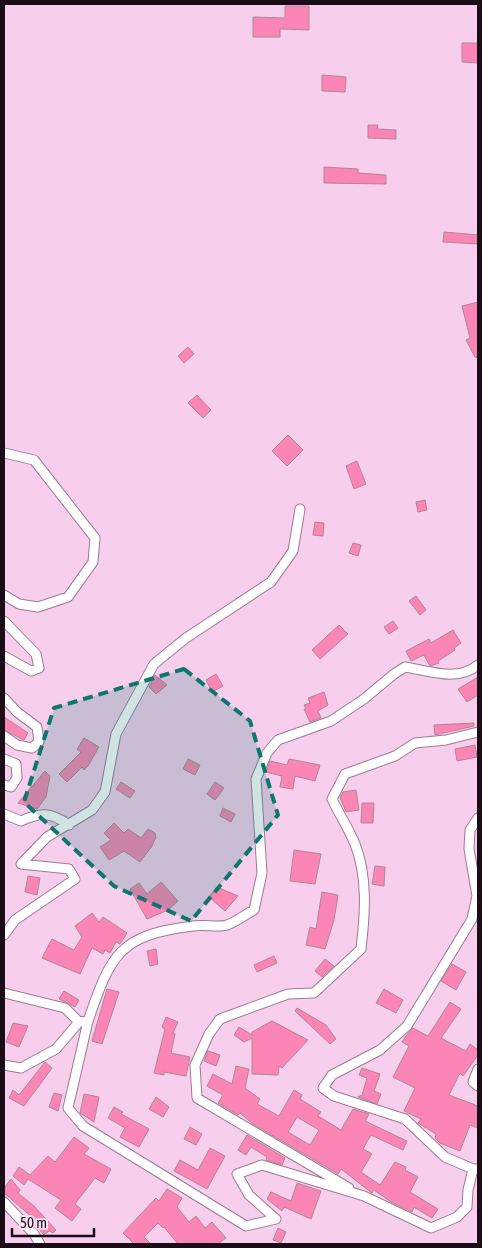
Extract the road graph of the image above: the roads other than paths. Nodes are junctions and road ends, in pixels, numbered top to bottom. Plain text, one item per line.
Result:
1 (4, 453) edge
2 (300, 509) dead end
3 (4, 595) edge
4 (4, 621) edge
5 (4, 656) edge
6 (478, 665) edge
7 (4, 698) edge
8 (478, 732) edge
9 (4, 736) edge
10 (4, 759) edge
11 (4, 785) edge
12 (4, 814) edge
13 (478, 818) edge
14 (69, 825) junction
15 (4, 934) edge
16 (4, 993) edge
17 (83, 1021) junction
18 (4, 1064) edge
19 (478, 1069) edge
20 (478, 1086) edge
21 (476, 1169) edge
22 (364, 1196) junction
23 (4, 1202) edge
24 (40, 1244) edge

1 - 3 street
2 - 14 street
4 - 5 street
6 - 17 street
7 - 9 street
8 - 22 street
10 - 11 street
12 - 14 street
13 - 21 street
14 - 15 street
16 - 17 street
17 - 18 street
17 - 22 street
19 - 20 street
21 - 22 street
23 - 24 street

